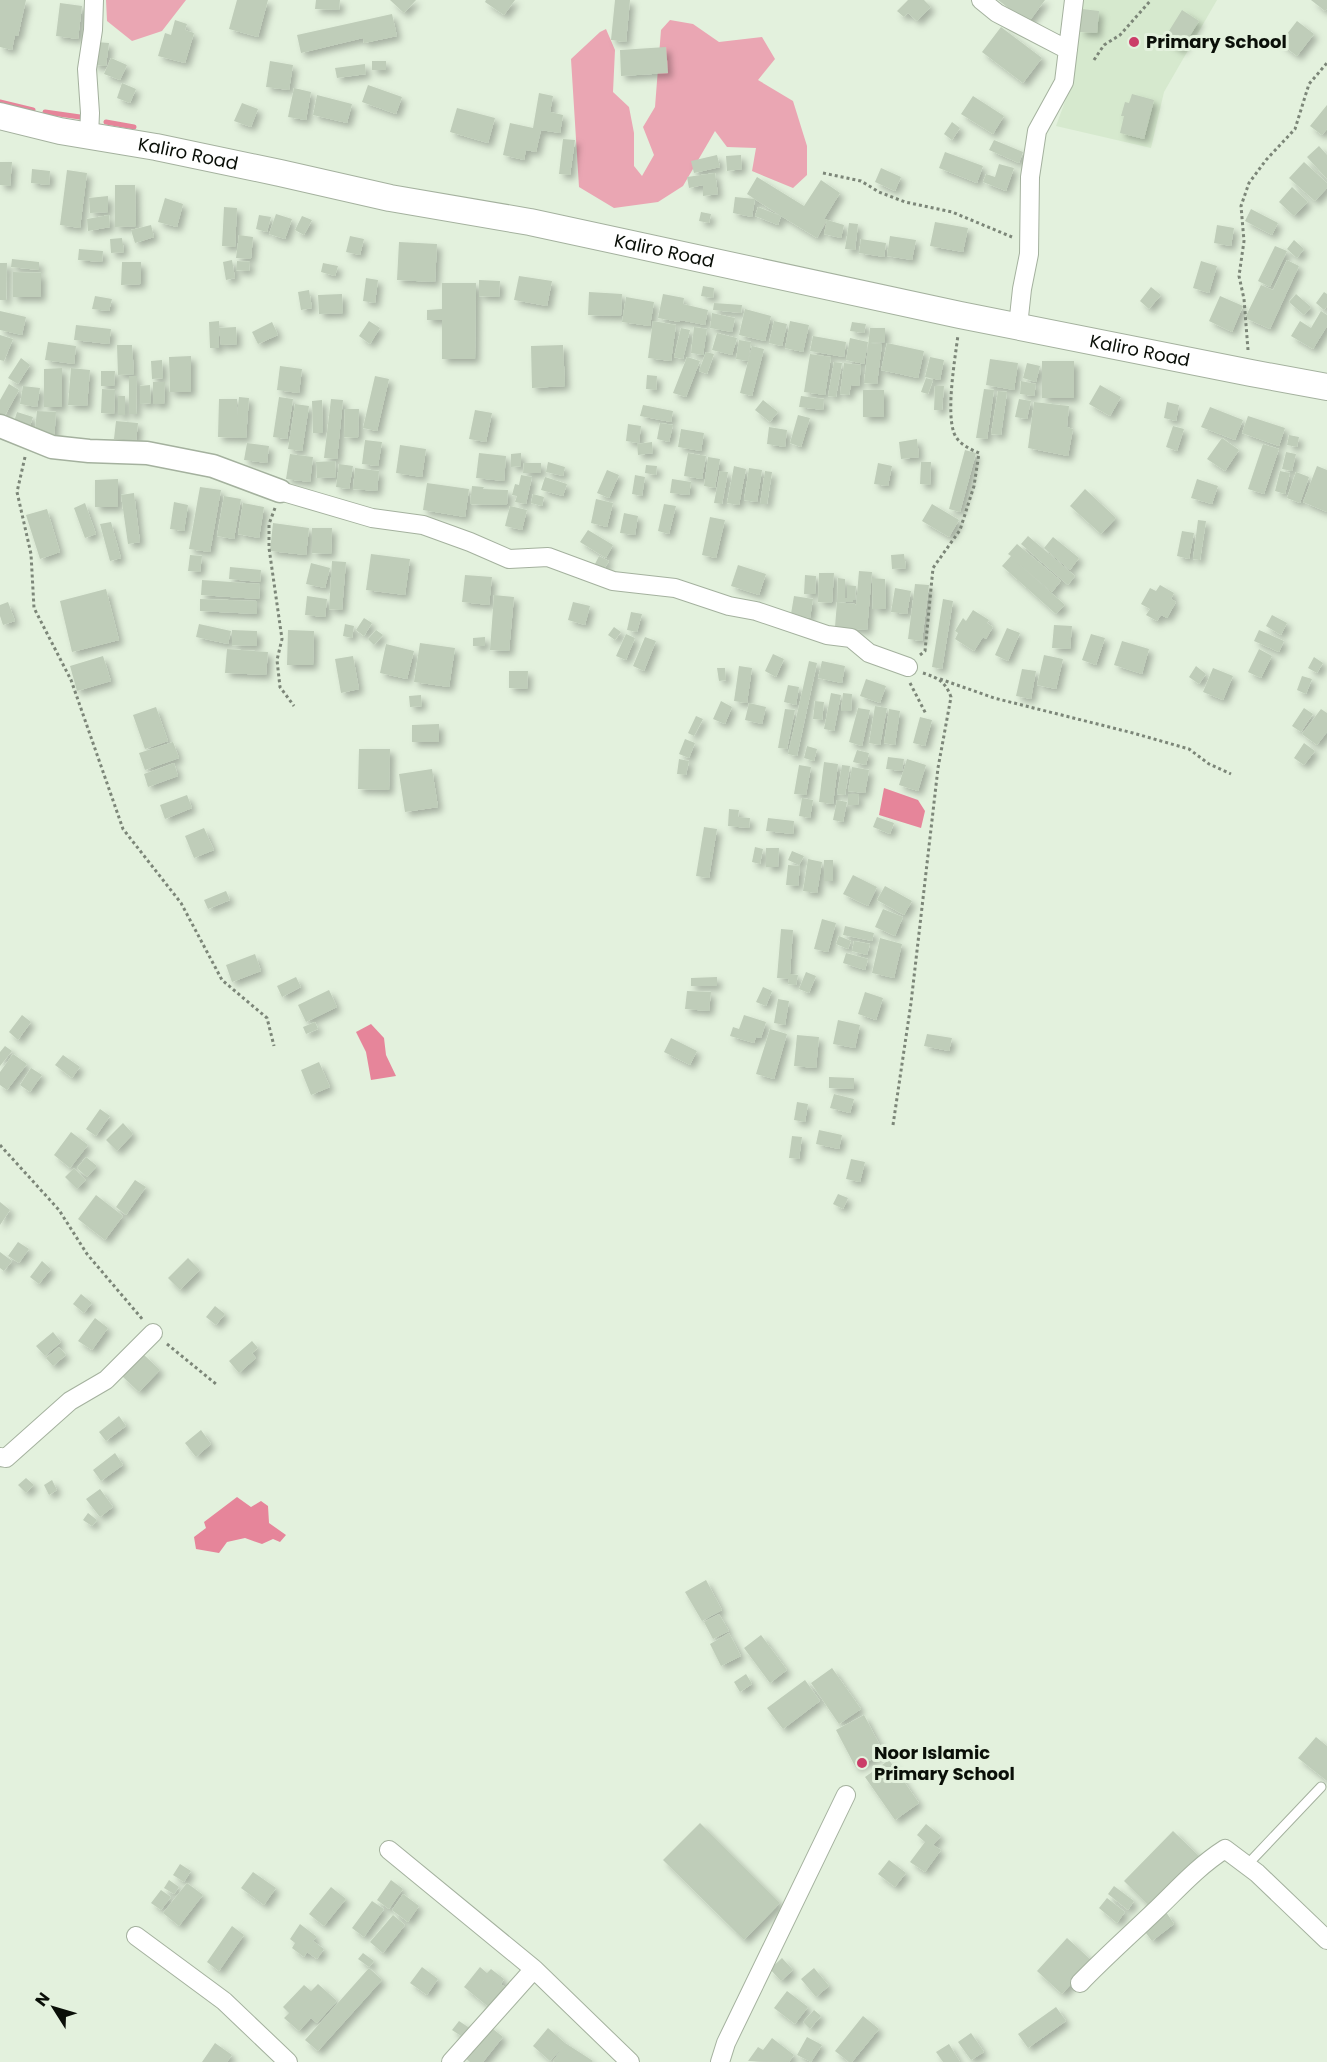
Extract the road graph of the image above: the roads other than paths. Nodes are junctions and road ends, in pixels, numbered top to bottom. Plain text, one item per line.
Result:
1 (94, 0) edge
2 (981, 0) edge
3 (1074, 0) edge
4 (1068, 50) junction
5 (0, 116) edge
6 (89, 136) junction
7 (1018, 326) junction
8 (1327, 387) edge
9 (0, 426) edge
10 (280, 491) joint
11 (908, 667) road end
12 (153, 1333) road end
13 (0, 1457) edge
14 (1321, 1787) dead end
15 (846, 1795) dead end
16 (389, 1851) dead end
17 (1247, 1865) junction
18 (136, 1936) dead end
19 (1327, 1940) edge
20 (534, 1969) junction
21 (1080, 1983) dead end
22 (288, 2062) edge
23 (451, 2062) edge
24 (630, 2062) edge
25 (720, 2062) edge

1 - 6 street
2 - 4 street
3 - 4 street
4 - 7 street
5 - 6 main road, Kaliro Road
6 - 7 main road, Kaliro Road
7 - 8 main road, Kaliro Road
9 - 10 street
10 - 11 street
12 - 13 street
14 - 17 lane
15 - 25 street
16 - 20 street
17 - 19 street
17 - 21 street
18 - 22 street
20 - 23 street
20 - 24 street

